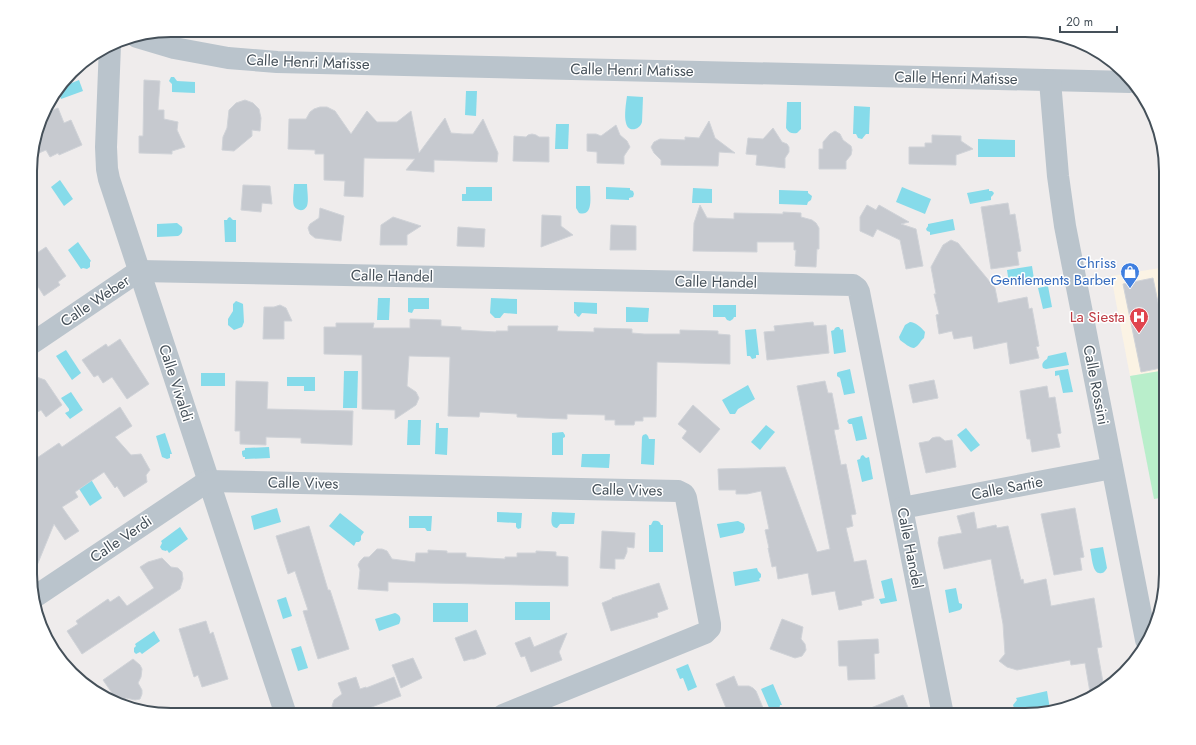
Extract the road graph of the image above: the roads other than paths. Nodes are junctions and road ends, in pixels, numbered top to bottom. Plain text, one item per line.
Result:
1 (146, 40) edge
2 (110, 52) edge
3 (1050, 80) junction
4 (1125, 82) edge
5 (138, 271) junction
6 (37, 340) edge
7 (1112, 468) junction
8 (208, 481) junction
9 (902, 508) junction
10 (39, 594) edge
11 (1145, 633) edge
12 (284, 708) edge
13 (520, 708) edge
14 (942, 708) edge

1 - 3 street, Calle Henri Matisse
2 - 5 street, Calle Vivaldi
3 - 4 street, Calle Henri Matisse
3 - 7 street, Calle Rossini
5 - 6 street, Calle Weber
5 - 8 street, Calle Vivaldi
5 - 9 street, Calle Handel
7 - 9 street, Calle Sartie
7 - 11 street, Calle Rossini
8 - 10 street, Calle Verdi
8 - 12 street, Calle Vivaldi
8 - 13 street, Calle Vives
9 - 14 street, Calle Handel

